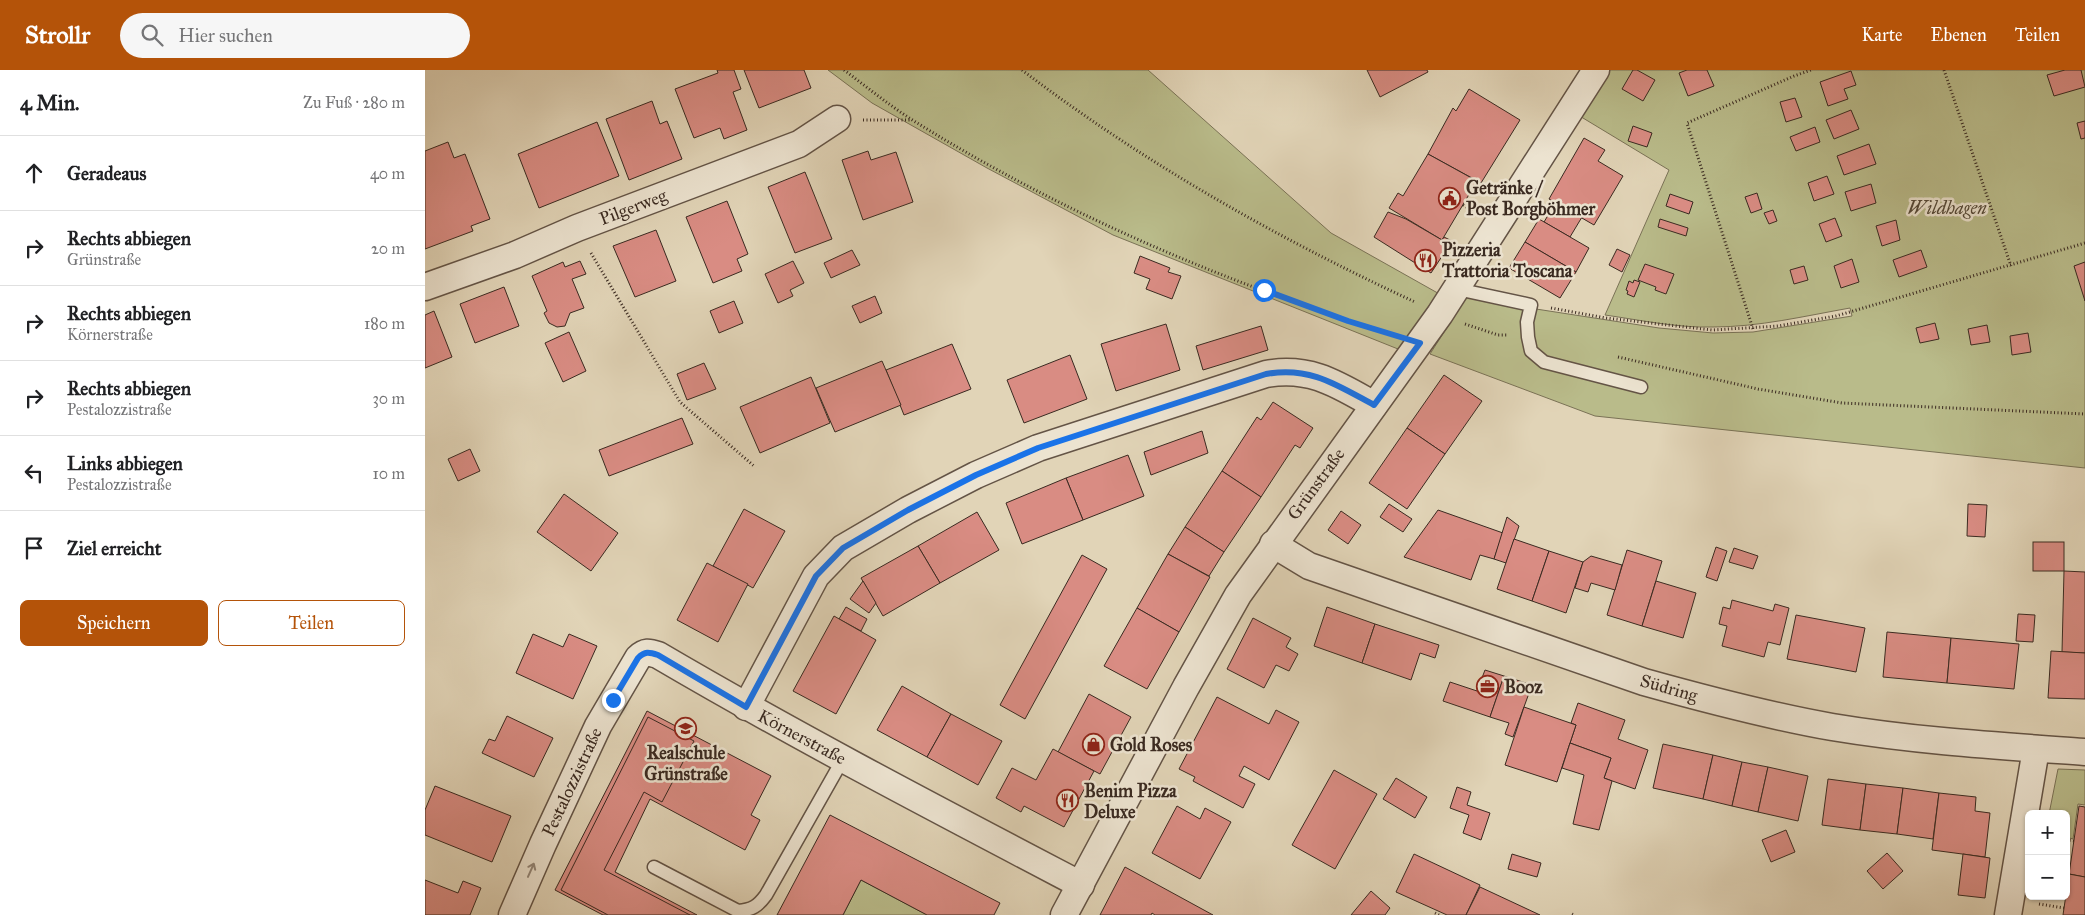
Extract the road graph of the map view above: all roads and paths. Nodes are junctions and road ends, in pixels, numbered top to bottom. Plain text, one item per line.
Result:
1 (844, 70) edge
2 (1022, 70) edge
3 (1596, 70) edge
4 (1811, 70) edge
5 (1944, 70) edge
6 (837, 119) joint
7 (913, 120) junction
8 (577, 228) junction
9 (2085, 243) edge
10 (2011, 266) junction
11 (425, 287) edge
12 (1457, 289) junction
13 (1416, 303) dead end
14 (1531, 305) junction
15 (1753, 329) junction
16 (1420, 343) junction
17 (1672, 369) dead end
18 (1641, 388) dead end
19 (1374, 405) junction
20 (2085, 414) edge
21 (754, 466) dead end
22 (1273, 544) junction
23 (746, 707) junction
24 (2036, 749) junction
25 (2085, 752) edge
26 (843, 759) junction
27 (2070, 841) edge
28 (2074, 842) dead end
29 (654, 867) dead end
30 (1081, 884) junction
31 (1435, 913) dead end
32 (512, 915) edge
33 (1064, 915) edge
34 (1439, 915) edge
35 (2008, 915) edge

1 - 7 path
2 - 13 path
3 - 12 street, Grünstraße
4 - 15 path
5 - 10 path
6 - 7 path
6 - 8 street, Pilgerweg
7 - 16 path
8 - 11 street, Pilgerweg
8 - 21 path
9 - 10 path
10 - 15 path
12 - 14 lane
12 - 16 street, Grünstraße
14 - 15 path
14 - 18 lane
16 - 19 street, Grünstraße
17 - 20 path
19 - 22 street, Grünstraße
19 - 23 street, Körnerstraße
22 - 24 street, Südring
22 - 30 street, Grünstraße
23 - 26 street, Körnerstraße
32 -> 23 street, Pestalozzistraße
24 - 25 street, Südring
24 - 35 street
26 - 29 lane
26 - 30 street, Körnerstraße
27 - 28 path
30 - 33 street, Grünstraße
31 - 34 path

